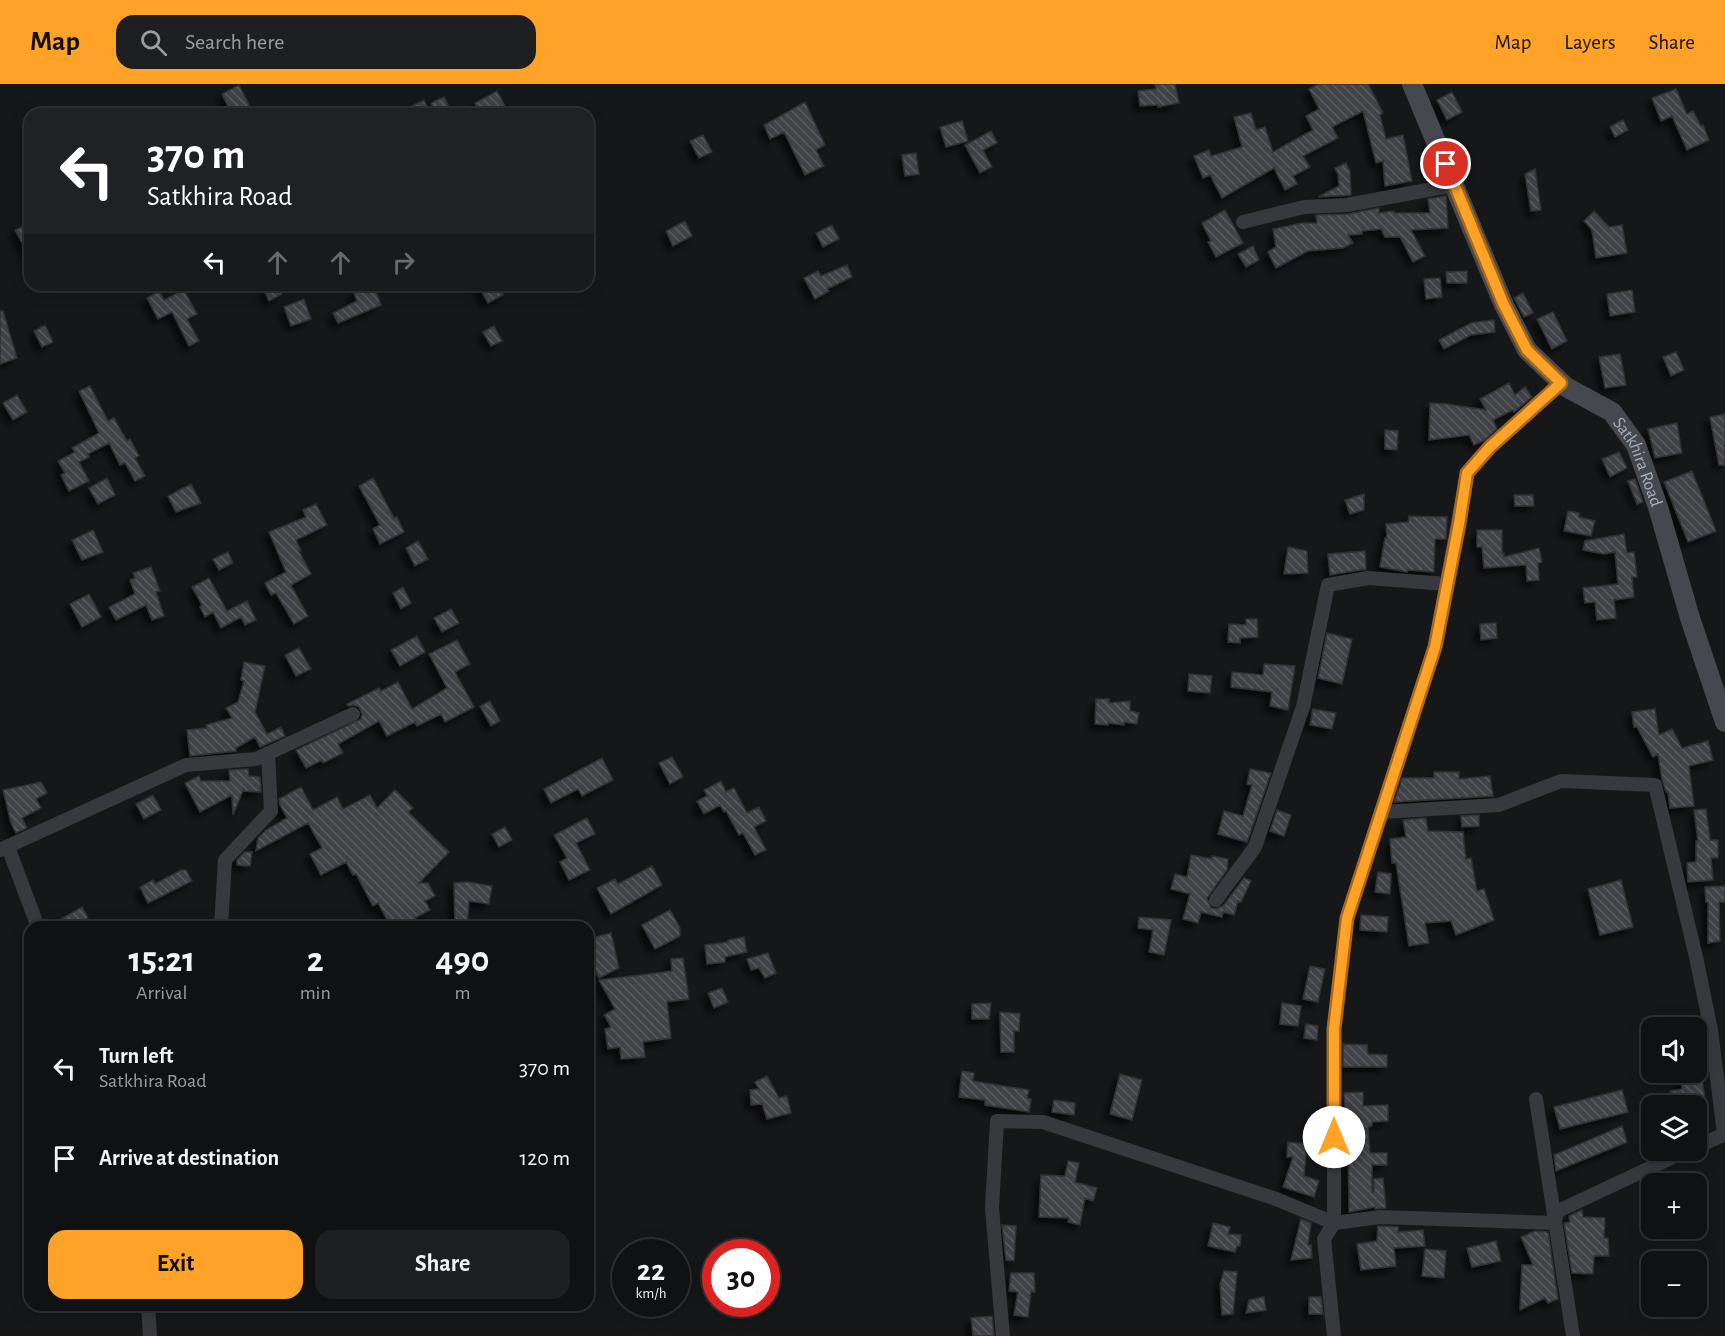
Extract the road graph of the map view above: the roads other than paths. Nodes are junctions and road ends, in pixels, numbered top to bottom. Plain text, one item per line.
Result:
1 (1412, 84) edge
2 (1454, 184) junction
3 (1243, 222) dead end
4 (1561, 383) junction
5 (1447, 584) junction
6 (353, 714) dead end
7 (1725, 722) edge
8 (268, 753) junction
9 (1382, 812) junction
10 (4, 849) edge
11 (1216, 900) dead end
12 (35, 921) edge
13 (221, 921) edge
14 (1536, 1099) dead end
15 (1724, 1134) edge
16 (1707, 1142) edge
17 (1665, 1161) edge
18 (1334, 1223) junction
19 (1554, 1223) junction
20 (148, 1311) edge
21 (150, 1336) edge
22 (1003, 1336) edge
23 (1334, 1336) edge
24 (1573, 1336) edge

1 - 2 main road, Satkhira Road
2 - 3 street
2 - 4 main road, Satkhira Road
4 - 5 street
4 - 7 main road, Satkhira Road
5 - 9 street
5 - 11 street
6 - 8 street
8 - 10 street
8 - 13 street
9 - 15 street
9 - 18 street
10 - 12 street
14 - 19 street
15 - 16 street
17 - 19 street
18 - 19 street
18 - 22 street
18 - 23 street
19 - 24 street
20 - 21 street

